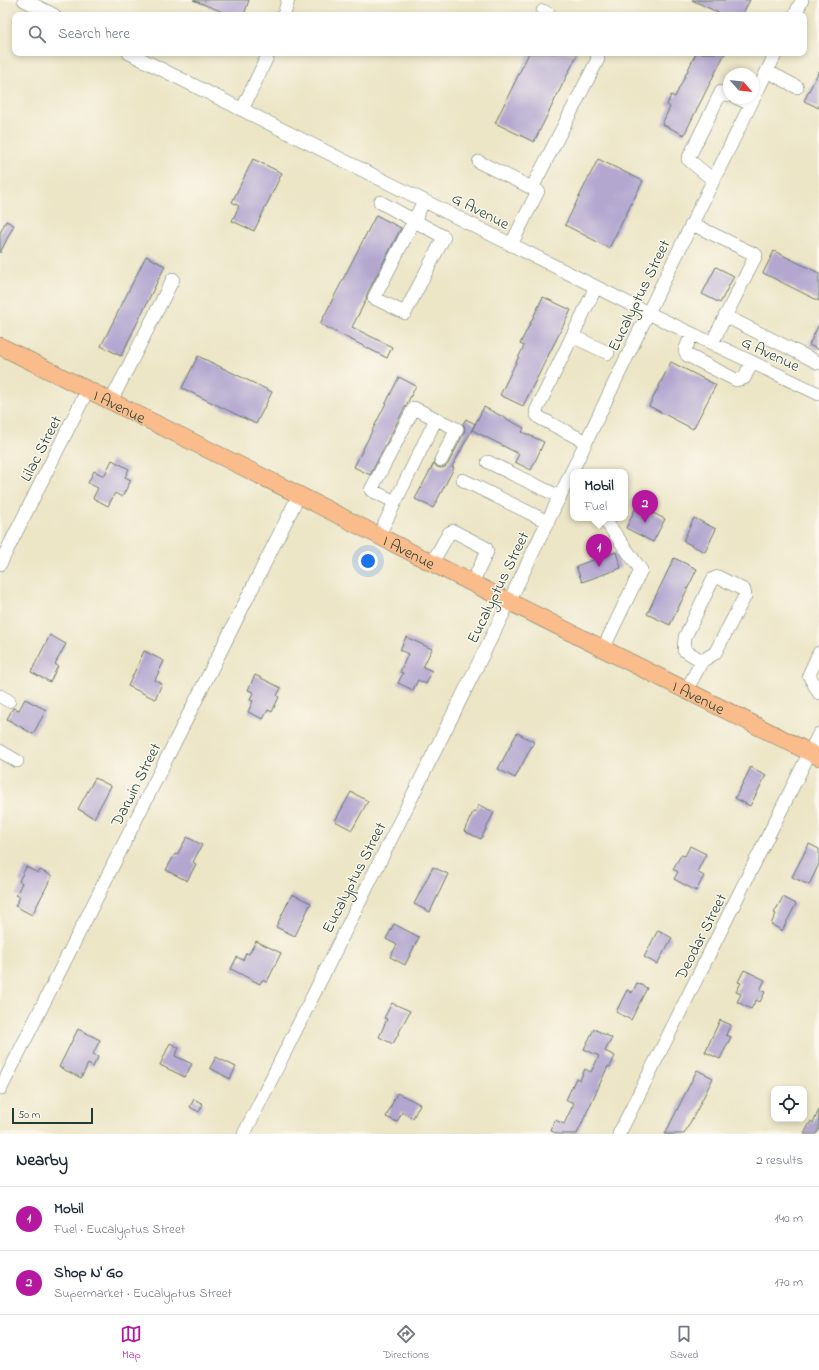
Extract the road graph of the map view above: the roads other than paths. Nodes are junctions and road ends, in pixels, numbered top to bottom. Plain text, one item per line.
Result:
1 (24, 0) edge
2 (288, 0) edge
3 (802, 0) edge
4 (48, 12) edge
5 (285, 12) edge
6 (796, 12) edge
7 (135, 56) edge
8 (268, 56) edge
9 (598, 56) edge
10 (774, 56) edge
11 (767, 71) junction
12 (797, 87) dead end
13 (759, 88) edge
14 (723, 93) edge
15 (751, 104) edge
16 (242, 110) junction
17 (480, 162) dead end
18 (713, 180) junction
19 (532, 188) junction
20 (424, 201) junction
21 (380, 202) dead end
22 (414, 220) junction
23 (692, 224) junction
24 (511, 245) junction
25 (173, 279) dead end
26 (596, 287) junction
27 (648, 313) junction
28 (725, 316) junction
29 (692, 334) junction
30 (572, 336) junction
31 (712, 343) junction
32 (0, 346) edge
33 (608, 353) dead end
34 (752, 362) junction
35 (819, 363) edge
36 (88, 389) junction
37 (819, 394) edge
38 (111, 401) junction
39 (436, 419) junction
40 (586, 442) junction
41 (441, 460) dead end
42 (488, 462) dead end
43 (576, 469) edge
44 (463, 480) dead end
45 (570, 481) edge
46 (299, 495) junction
47 (560, 497) junction
48 (395, 502) junction
49 (606, 521) edge
50 (548, 522) junction
51 (379, 535) junction
52 (432, 563) junction
53 (0, 564) edge
54 (472, 583) junction
55 (510, 602) junction
56 (603, 649) junction
57 (819, 653) edge
58 (702, 661) junction
59 (686, 690) junction
60 (819, 694) edge
61 (819, 734) edge
62 (0, 750) edge
63 (815, 754) edge
64 (16, 761) dead end
65 (1, 1088) edge
66 (244, 1134) edge
67 (619, 1134) edge

1 - 4 street
2 - 5 street
3 - 6 street
7 - 16 street, G Avenue
8 - 16 street
9 - 19 street
10 - 11 street, Eucalyptus Street
11 - 12 street
11 - 13 street, Eucalyptus Street
14 - 18 street
15 - 18 street, Eucalyptus Street
16 - 20 street, G Avenue
17 - 19 street
18 - 23 street, Eucalyptus Street
19 - 24 street
20 - 22 street
20 - 24 street, G Avenue
21 - 22 street
22 - 22 street
23 - 27 street, Eucalyptus Street
23 - 28 street
24 - 26 street, G Avenue
25 - 38 street
26 - 27 street, G Avenue
26 - 30 street
27 - 29 street, G Avenue
27 - 40 street, Eucalyptus Street
28 - 31 street
28 - 35 street
29 - 31 street, G Avenue
29 - 34 street
30 - 33 street
30 - 40 street
31 - 34 street, G Avenue
32 - 36 main road, I Avenue
34 - 37 street, G Avenue
36 - 38 main road, I Avenue
36 - 53 street, Lilac Street
38 - 46 main road, I Avenue
39 - 41 street
39 - 48 street
39 - 48 street
40 - 43 street, Eucalyptus Street
42 - 47 street
44 - 50 street
45 - 47 street, Eucalyptus Street
46 - 51 main road, I Avenue
46 - 65 street, Darwin Street
47 - 50 street, Eucalyptus Street
48 - 51 street
49 - 56 street
50 - 55 street, Eucalyptus Street
51 - 52 main road, I Avenue
52 - 54 main road, I Avenue
52 - 54 street
54 - 55 main road, I Avenue
55 - 56 main road, I Avenue
55 - 66 street, Eucalyptus Street
56 - 59 main road, I Avenue
57 - 60 street
58 - 58 street
58 - 59 street
59 - 63 main road, I Avenue
61 - 63 street, Deodar Street
62 - 64 street
63 - 67 street, Deodar Street

